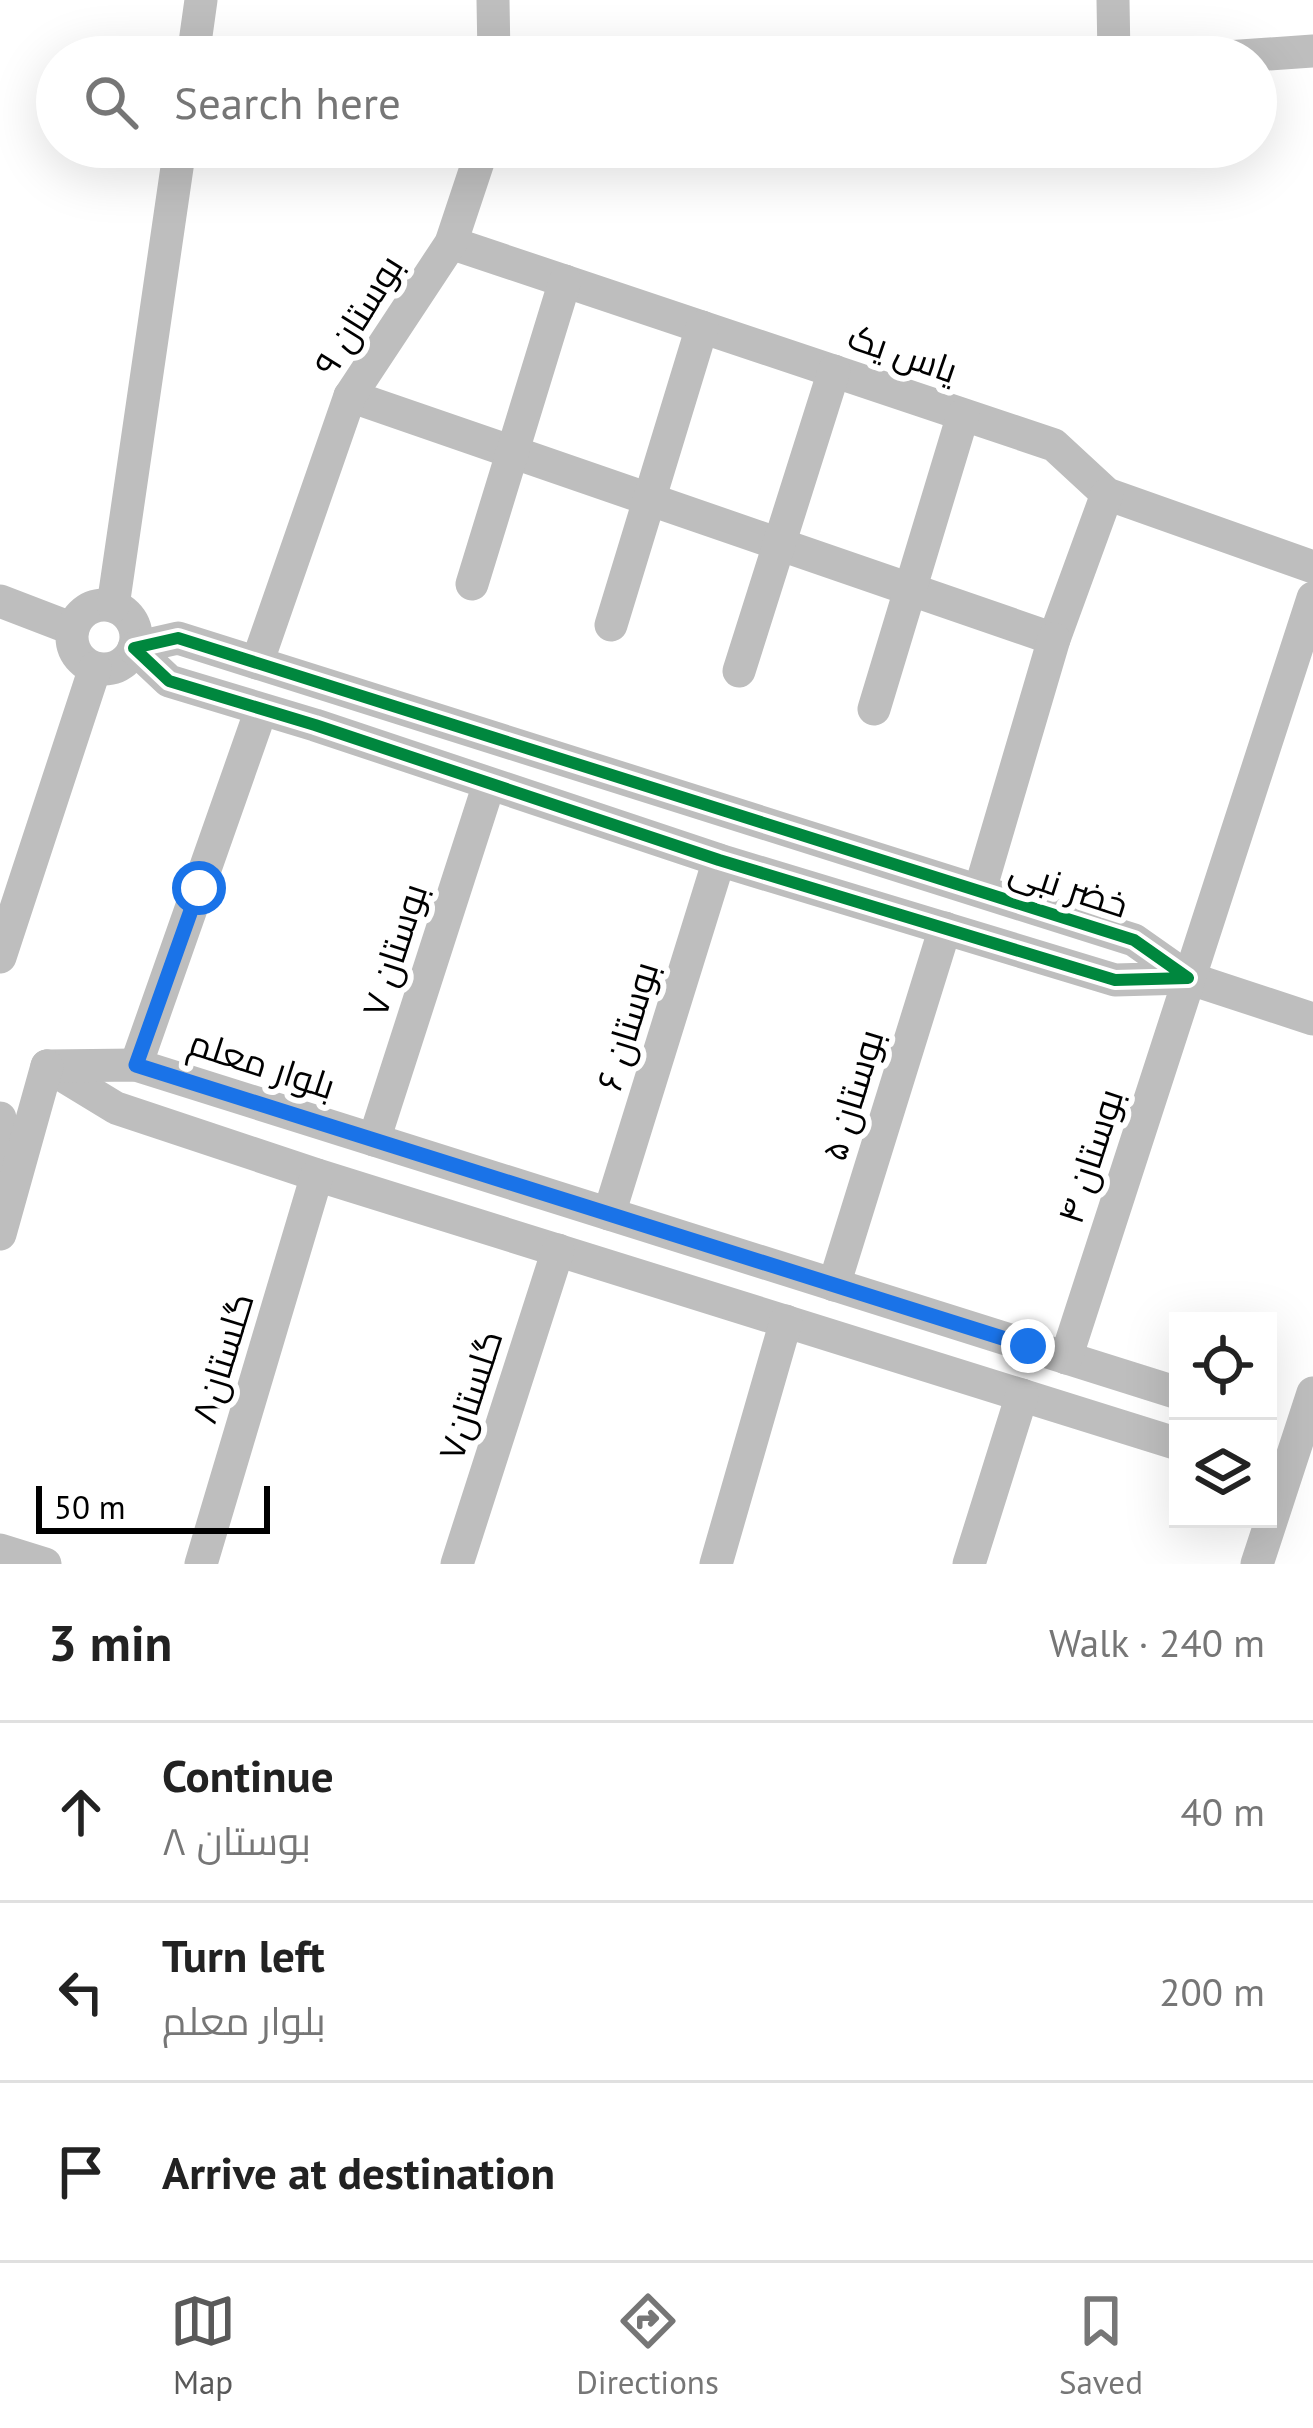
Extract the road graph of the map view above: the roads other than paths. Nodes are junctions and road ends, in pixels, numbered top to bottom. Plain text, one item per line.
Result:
1 (201, 0) edge
2 (493, 0) edge
3 (1113, 0) edge
4 (196, 36) edge
5 (494, 36) edge
6 (1114, 36) edge
7 (1313, 50) edge
8 (1277, 53) edge
9 (177, 168) edge
10 (476, 168) edge
11 (451, 243) junction
12 (565, 281) junction
13 (702, 327) junction
14 (834, 371) junction
15 (350, 396) junction
16 (963, 415) junction
17 (512, 452) junction
18 (1107, 494) junction
19 (649, 499) junction
20 (779, 544) junction
21 (1313, 566) edge
22 (472, 584) dead end
23 (910, 589) junction
24 (1313, 598) edge
25 (0, 601) edge
26 (113, 606) junction
27 (611, 625) dead end
28 (73, 629) junction
29 (1054, 639) junction
30 (134, 648) junction
31 (257, 663) junction
32 (95, 668) junction
33 (739, 671) dead end
34 (261, 710) junction
35 (874, 710) dead end
36 (488, 784) junction
37 (719, 860) junction
38 (980, 890) junction
39 (945, 928) junction
40 (0, 957) edge
41 (1188, 978) junction
42 (1313, 1019) edge
43 (136, 1065) junction
44 (46, 1066) junction
45 (0, 1118) edge
46 (374, 1140) junction
47 (317, 1174) junction
48 (11, 1198) junction
49 (609, 1214) junction
50 (0, 1234) edge
51 (558, 1250) junction
52 (834, 1285) junction
53 (786, 1321) junction
54 (1066, 1358) junction
55 (1169, 1391) edge
56 (1313, 1393) edge
57 (1022, 1395) junction
58 (1294, 1430) edge
59 (1169, 1441) edge
60 (1289, 1478) edge
61 (0, 1550) edge
62 (45, 1564) edge
63 (201, 1564) edge
64 (458, 1564) edge
65 (716, 1564) edge
66 (969, 1564) edge
67 (1257, 1564) edge

1 - 4 street
2 - 5 street
3 - 6 street
7 - 8 street
9 - 26 street
10 - 11 street, بوستان ۹
11 - 12 street, یاس یک
11 - 15 street, بوستان ۹
12 - 13 street, یاس یک
12 - 17 street
13 - 14 street, یاس یک
13 - 19 street
14 - 16 street, یاس یک
14 - 20 street
15 - 17 street
15 - 31 street, بوستان ۹
16 - 18 street, یاس یک
16 - 23 street
17 - 19 street
17 - 22 street
18 - 21 street, یاس یک
18 - 29 street
19 - 20 street
19 - 27 street
20 - 23 street
20 - 33 street
23 - 29 street
23 - 35 street
24 - 41 street
25 - 28 street
26 - 28 street
26 - 30 street
28 - 32 street
29 - 38 street
30 - 31 street, خضر نبی
30 - 32 street
30 - 34 street, خضر نبی
31 - 38 street, خضر نبی
32 - 40 street
34 - 36 street, خضر نبی
34 - 43 street
36 - 37 street, خضر نبی
36 - 46 street, بوستان ۷
37 - 39 street, خضر نبی
37 - 49 street, بوستان ۶
38 - 41 street, خضر نبی
39 - 41 street, خضر نبی
39 - 52 street, بوستان ۵
41 - 42 street, خضر نبی
41 - 54 street, بوستان ۴
43 - 44 street, بلوار معلم
43 - 46 street, بلوار معلم
44 - 47 street
44 - 48 street
45 - 48 street
46 - 49 street, بلوار معلم
47 - 51 street
47 - 63 street, گلستان۸
48 - 50 street
49 - 52 street, بلوار معلم
51 - 53 street
51 - 64 street, گلستان۷
52 - 54 street, بلوار معلم
53 - 57 street
53 - 65 street
54 - 55 street, بلوار معلم
56 - 58 street
57 - 59 street
57 - 66 street
58 - 60 street
60 - 67 street
61 - 62 street

